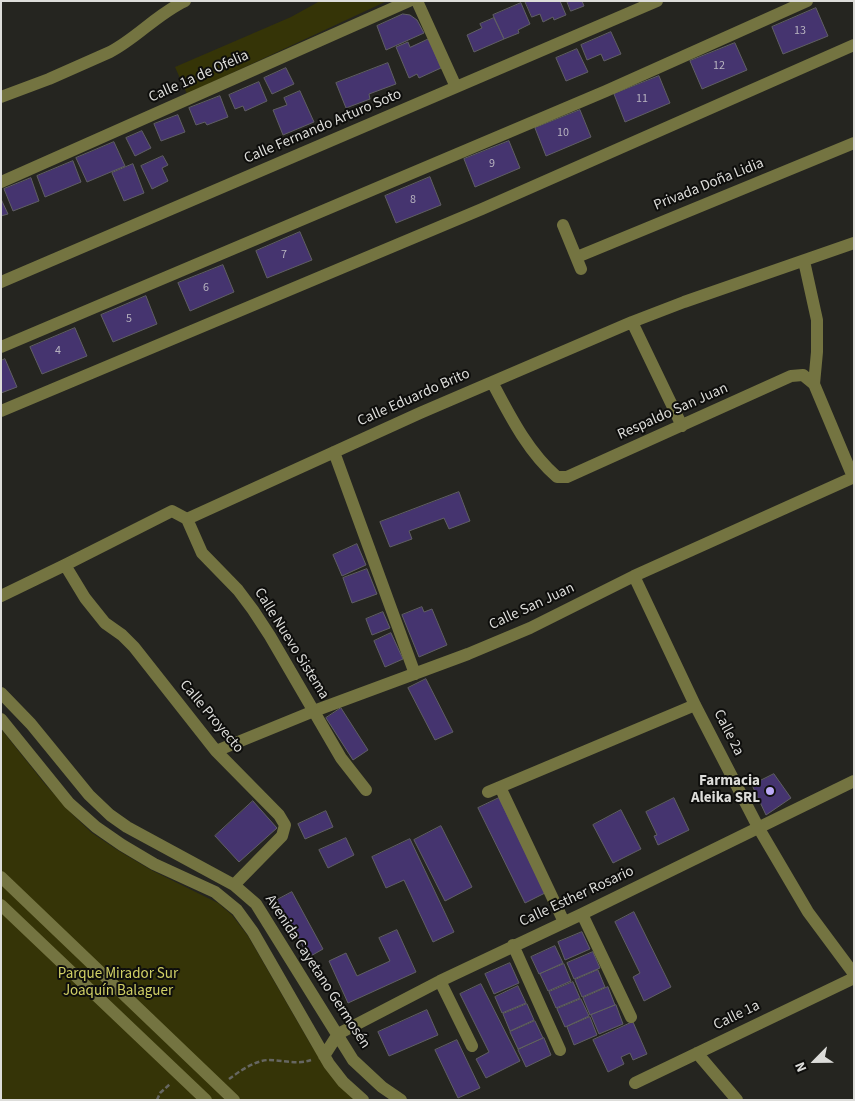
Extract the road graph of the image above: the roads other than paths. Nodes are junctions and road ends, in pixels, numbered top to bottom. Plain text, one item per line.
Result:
1 (185, 1) edge
2 (409, 1) edge
3 (417, 1) edge
4 (657, 1) edge
5 (807, 1) edge
6 (854, 45) edge
7 (456, 87) junction
8 (1, 97) edge
9 (854, 143) edge
10 (1, 182) edge
11 (563, 225) dead end
12 (854, 243) edge
13 (577, 257) junction
14 (804, 260) junction
15 (581, 269) dead end
16 (1, 282) edge
17 (632, 322) junction
18 (1, 347) edge
19 (492, 382) junction
20 (814, 384) junction
21 (1, 411) edge
22 (682, 426) junction
23 (334, 452) junction
24 (853, 477) edge
25 (187, 519) junction
26 (65, 566) junction
27 (634, 576) junction
28 (1, 596) edge
29 (415, 674) junction
30 (1, 693) edge
31 (695, 705) junction
32 (314, 711) junction
33 (1, 719) edge
34 (216, 751) junction
35 (500, 787) junction
36 (852, 787) edge
37 (366, 790) dead end
38 (488, 792) dead end
39 (758, 827) junction
40 (1, 877) edge
41 (234, 885) junction
42 (1, 905) edge
43 (582, 914) junction
44 (564, 922) junction
45 (513, 945) junction
46 (854, 974) edge
47 (854, 978) edge
48 (440, 981) junction
49 (631, 1017) dead end
50 (338, 1034) junction
51 (472, 1046) dead end
52 (560, 1050) dead end
53 (697, 1053) junction
54 (324, 1056) junction
55 (634, 1083) dead end
56 (206, 1100) edge
57 (234, 1100) edge
58 (363, 1100) edge
59 (400, 1100) edge
60 (737, 1100) edge

1 - 8 street
2 - 10 street, Calle 1a de Ofelia
3 - 7 street
4 - 7 street, Calle Fernando Arturo Soto
5 - 18 street
6 - 21 street
7 - 16 street, Calle Fernando Arturo Soto
9 - 13 street, Privada Doña Lidia
11 - 13 street
12 - 14 street, Calle Eduardo Brito
13 - 15 street
14 - 17 street, Calle Eduardo Brito
14 - 20 street
17 - 19 street, Calle Eduardo Brito
17 - 22 street
19 - 22 street, Respaldo San Juan
19 - 23 street, Calle Eduardo Brito
20 - 22 street, Respaldo San Juan
20 - 24 street
23 - 25 street, Calle Eduardo Brito
23 - 29 street
24 - 27 street, Calle San Juan
25 - 26 street
25 - 32 street, Calle Nuevo Sistema
26 - 28 street
26 - 34 street, Calle Proyecto
27 - 29 street, Calle San Juan
27 - 31 street, Calle 2a
29 - 32 street, Calle San Juan
30 - 41 street, Avenida Cayetano Germosén
31 - 35 street
31 - 39 street, Calle 2a
32 - 34 street, Calle San Juan
32 - 37 street, Calle Nuevo Sistema
33 - 54 street
34 - 41 street, Calle Proyecto
35 - 38 street
35 - 44 street
36 - 39 street, Calle Esther Rosario
39 - 43 street, Calle Esther Rosario
39 - 46 street, Calle 2a
40 - 57 street
41 - 50 street, Avenida Cayetano Germosén
42 - 56 street
43 - 44 street, Calle Esther Rosario
43 - 49 street
44 - 45 street, Calle Esther Rosario
45 - 48 street, Calle Esther Rosario
45 - 52 street
47 - 53 street, Calle 1a
48 - 50 street, Calle Esther Rosario
48 - 51 street
50 - 54 street
50 - 59 street, Avenida Cayetano Germosén
53 - 55 street, Calle 1a
53 - 60 street
54 - 58 street

